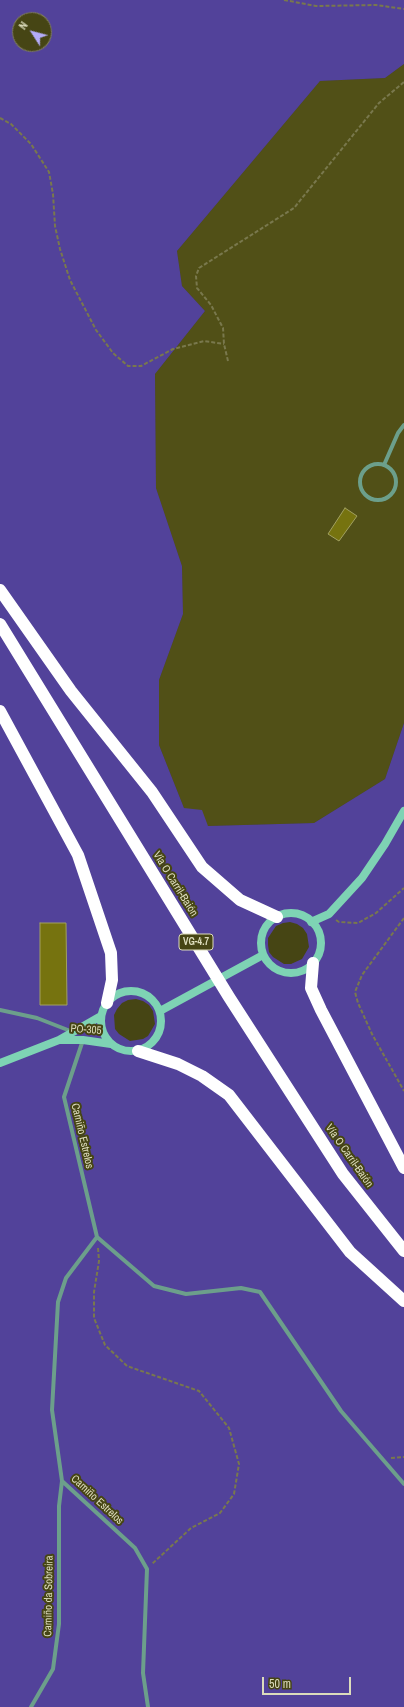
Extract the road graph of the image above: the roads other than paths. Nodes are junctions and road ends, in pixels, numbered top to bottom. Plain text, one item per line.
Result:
1 (404, 425) edge
2 (384, 465) junction
3 (0, 590) edge
4 (0, 624) edge
5 (0, 711) edge
6 (404, 811) edge
7 (277, 917) junction
8 (311, 922) junction
9 (263, 955) junction
10 (314, 963) junction
11 (107, 1002) junction
12 (0, 1010) edge
13 (160, 1011) junction
14 (101, 1016) junction
15 (74, 1032) junction
16 (59, 1040) junction
17 (83, 1040) junction
18 (111, 1044) junction
19 (138, 1051) junction
20 (0, 1063) edge
21 (404, 1168) edge
22 (97, 1237) junction
23 (404, 1251) edge
24 (404, 1301) edge
25 (62, 1480) junction
26 (404, 1484) edge
27 (31, 1707) edge
28 (148, 1707) edge

1 - 2 street
2 - 2 street
3 - 7 highway
4 - 23 highway, Vía O Carril-Baión / VG-4.7
5 - 11 highway
6 - 8 main road
7 - 8 main road
7 - 9 main road
8 - 10 main road
9 - 10 main road
9 - 13 main road
10 - 21 highway
11 - 13 main road
11 - 14 main road, PO-305
12 - 15 street
13 - 19 main road
14 - 15 main road, PO-305
14 - 18 main road, PO-305
15 - 16 main road, PO-305
16 - 17 main road, PO-305
16 - 20 main road, PO-305
17 - 18 main road, PO-305
17 - 22 street, Camiño Estrelos
18 - 19 main road, PO-305
19 - 24 highway
22 - 25 street, Camiño Estrelos
22 - 26 street
25 - 27 street, Camiño da Sobreira
25 - 28 street, Camiño Estrelos

